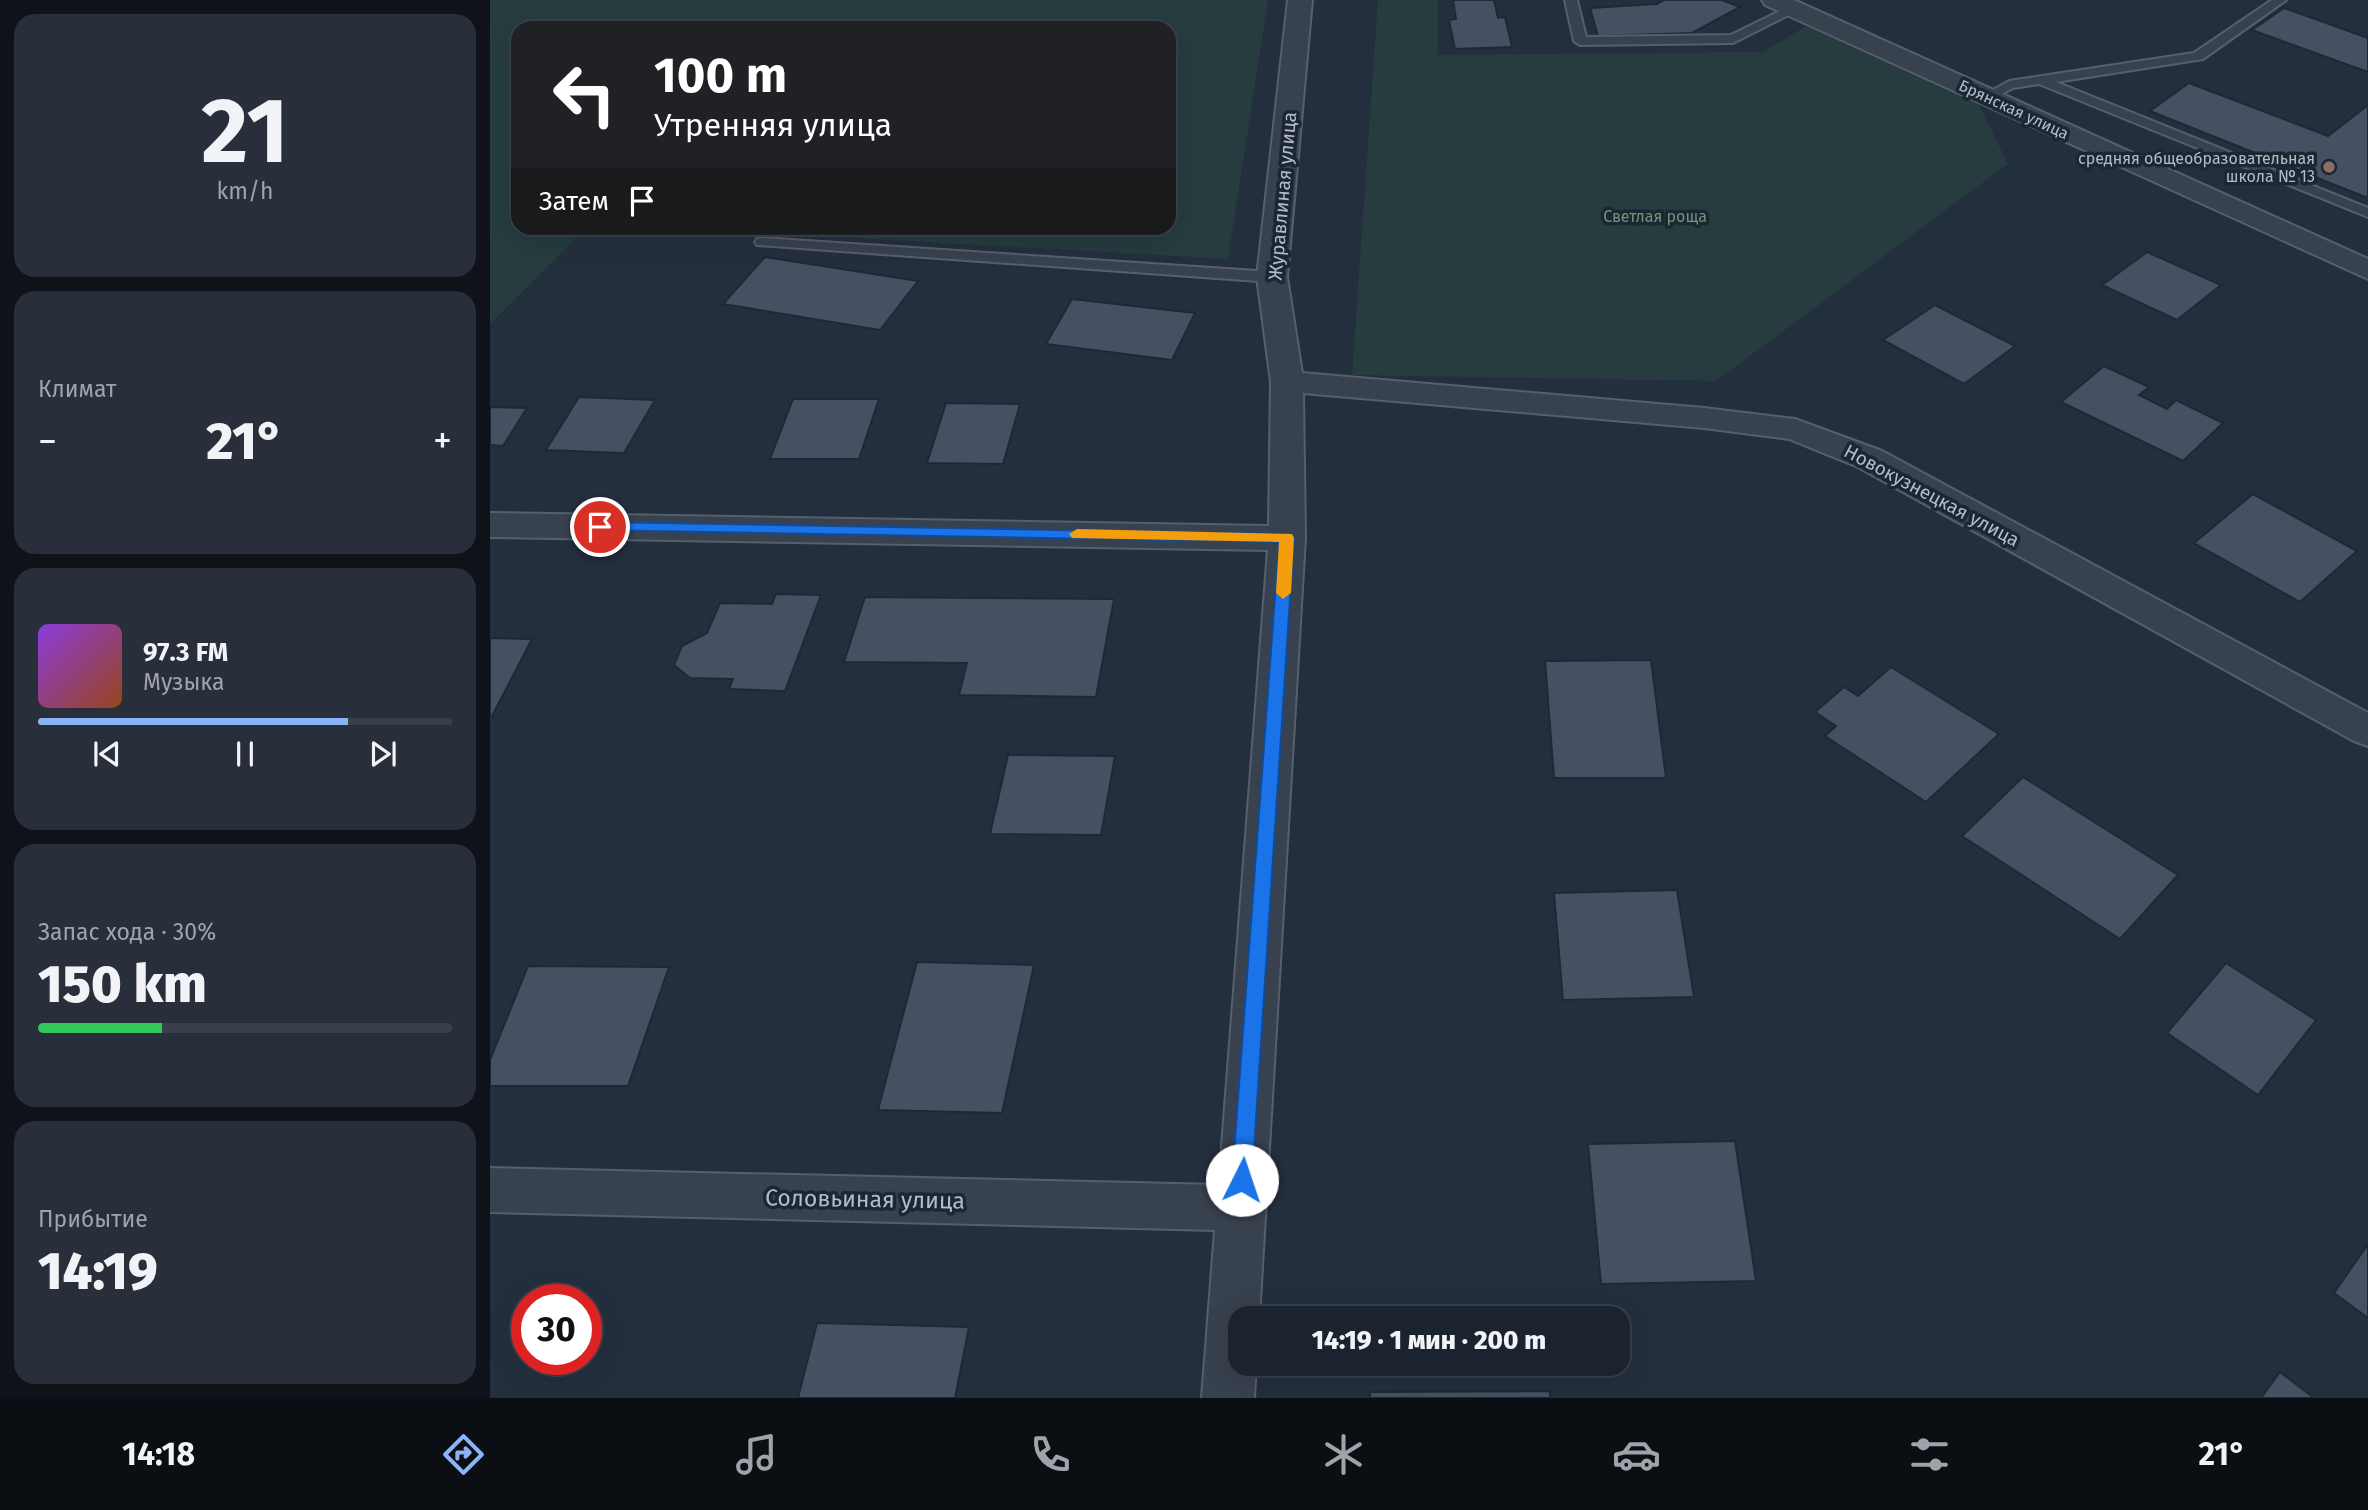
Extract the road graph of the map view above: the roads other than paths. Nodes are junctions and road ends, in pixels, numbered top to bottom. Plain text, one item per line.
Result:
1 (1300, 0) edge
2 (1571, 0) edge
3 (2280, 0) edge
4 (1784, 4) edge
5 (2040, 80) junction
6 (1988, 97) junction
7 (2368, 213) edge
8 (762, 242) dead end
9 (2368, 270) edge
10 (1272, 276) junction
11 (1287, 382) junction
12 (490, 525) edge
13 (1287, 538) junction
14 (2368, 731) edge
15 (490, 1190) edge
16 (1240, 1208) junction
17 (1228, 1398) edge

1 - 10 street, Журавлиная улица
2 - 4 lane
3 - 5 lane
4 - 6 street, Брянская улица
5 - 6 lane
5 - 7 lane
6 - 9 street, Брянская улица
8 - 10 lane
10 - 11 street, Журавлиная улица
11 - 13 street, Журавлиная улица
11 - 14 street, Новокузнецкая улица
12 - 13 street
13 - 16 street, Журавлиная улица
15 - 16 street, Соловьиная улица
16 - 17 street, Журавлиная улица

